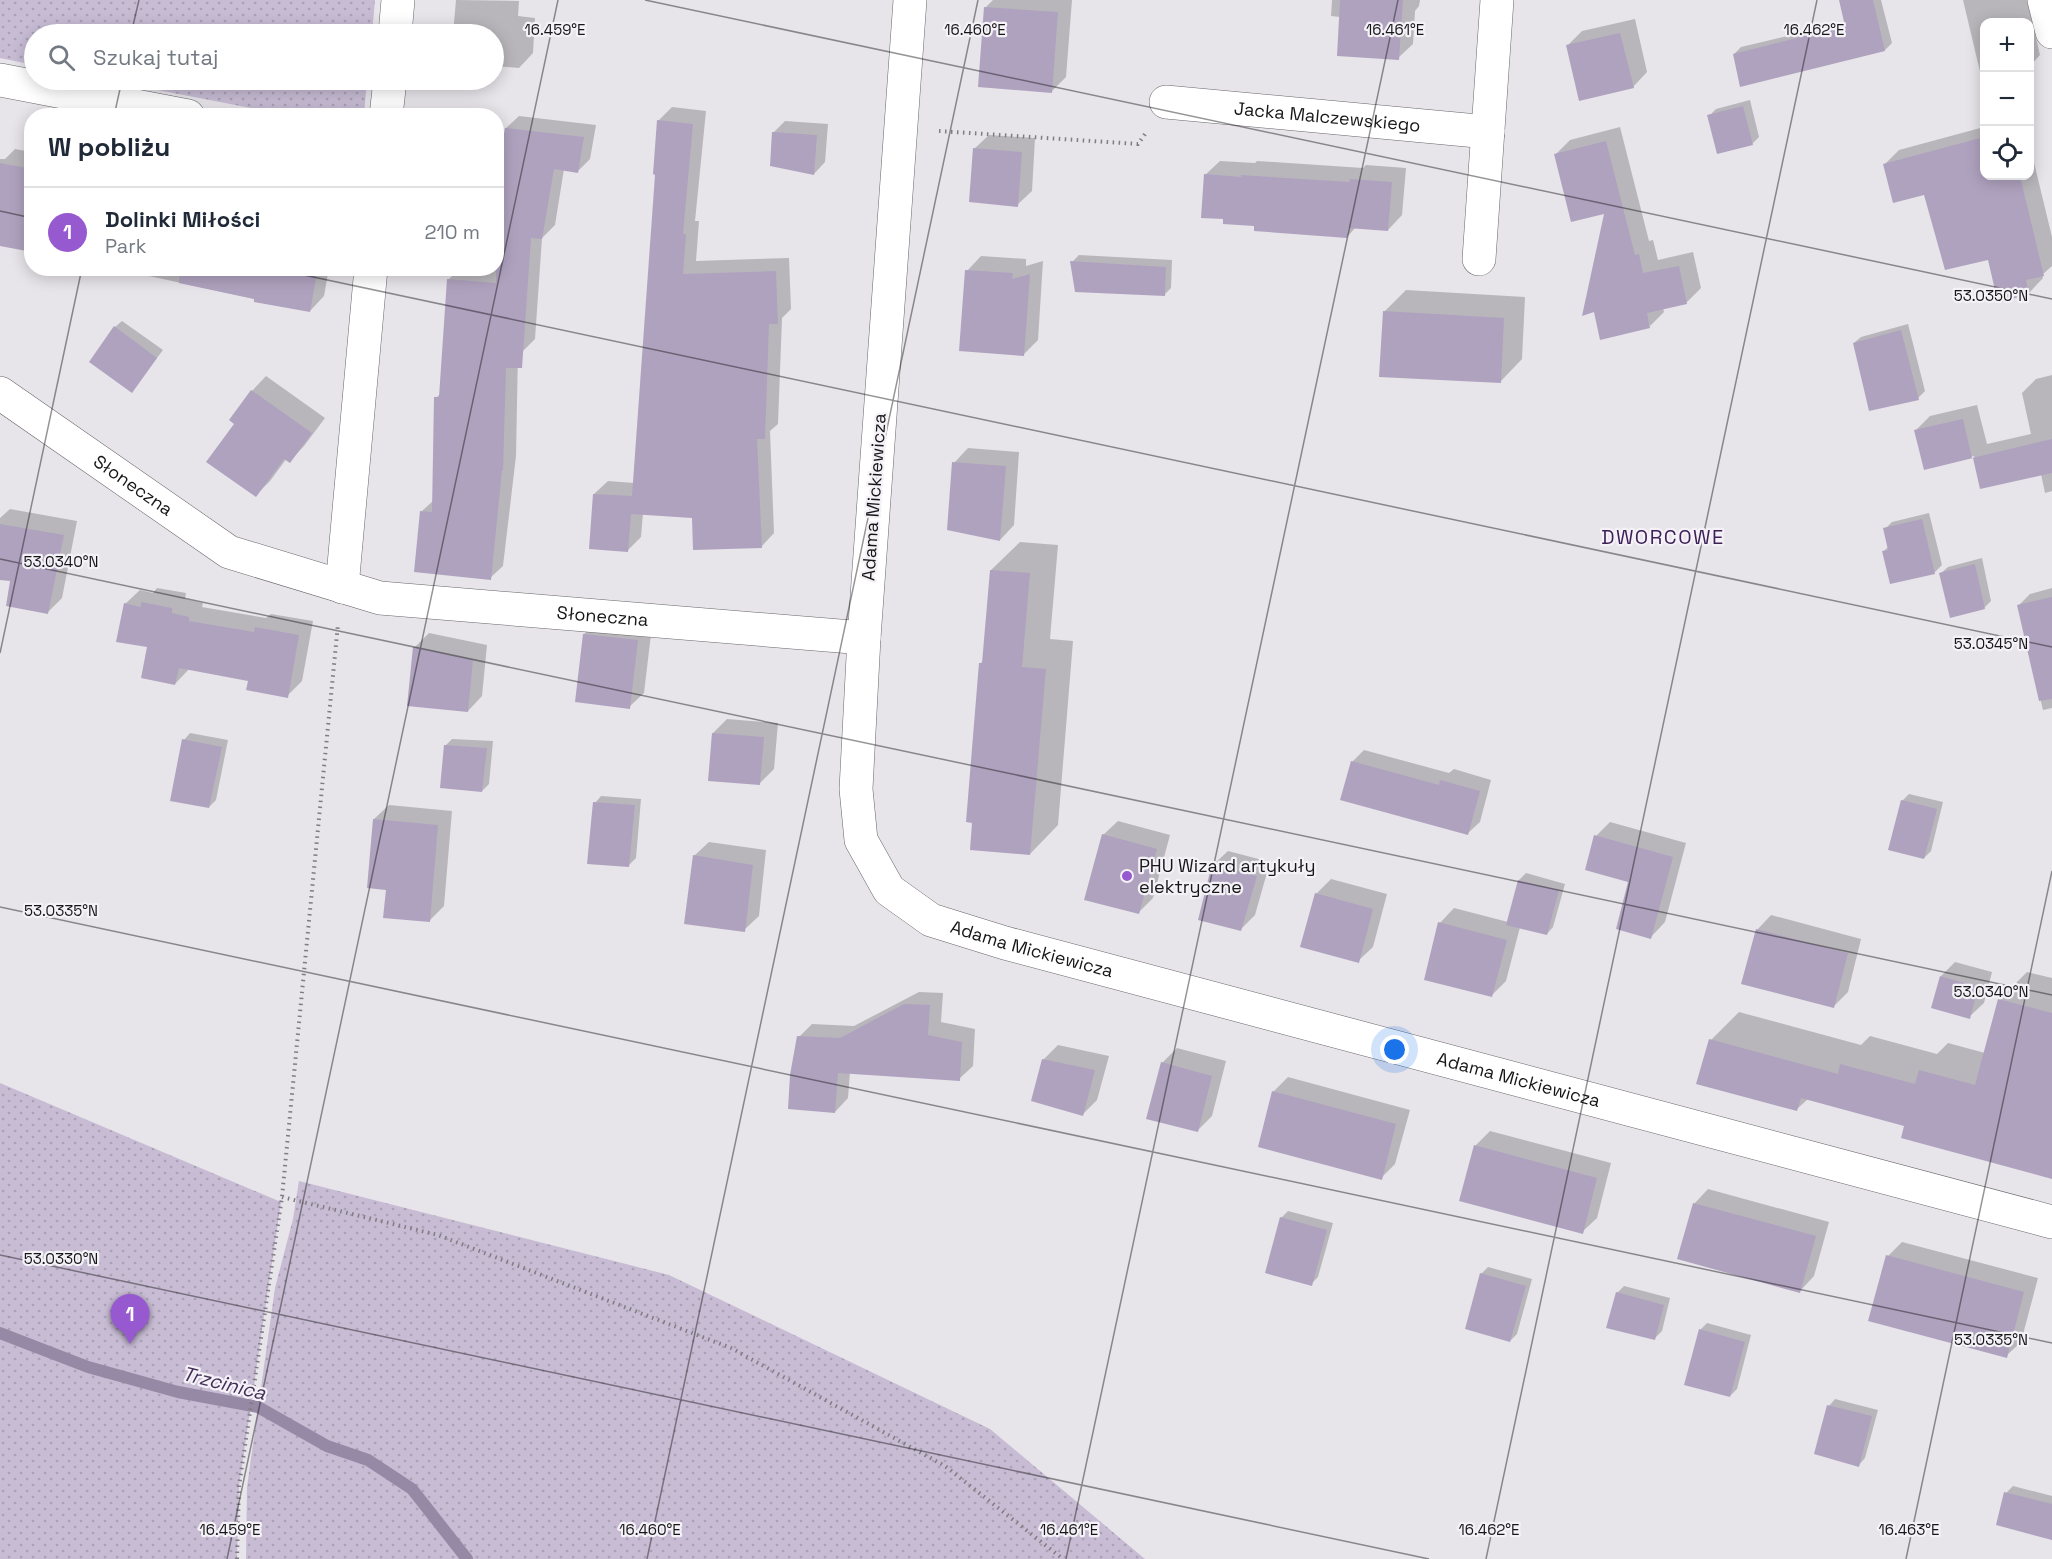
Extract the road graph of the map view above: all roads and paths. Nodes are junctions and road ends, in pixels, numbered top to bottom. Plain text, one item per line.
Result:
1 (398, 0) edge
2 (910, 0) edge
3 (1497, 0) edge
4 (2044, 0) edge
5 (395, 24) edge
6 (2052, 32) edge
7 (0, 80) edge
8 (24, 85) edge
9 (52, 90) edge
10 (389, 90) edge
11 (1166, 102) joint
12 (146, 108) edge
13 (387, 108) edge
14 (939, 131) dead end
15 (1488, 132) junction
16 (1479, 259) dead end
17 (370, 276) edge
18 (0, 393) edge
19 (342, 587) junction
20 (864, 638) junction
21 (282, 1197) junction
22 (2052, 1222) edge
23 (237, 1559) edge
24 (1063, 1559) edge

1 - 5 street
2 - 20 street, Adama Mickiewicza
3 - 15 street
4 - 6 street
7 - 8 street
9 - 12 street
10 - 13 street
11 - 14 path
11 - 15 street, Jacka Malczewskiego
15 - 16 street
17 - 19 street
18 - 19 street, Słoneczna
19 - 20 street, Słoneczna
19 - 21 path
20 - 22 street, Adama Mickiewicza
21 - 23 path
21 - 24 path

